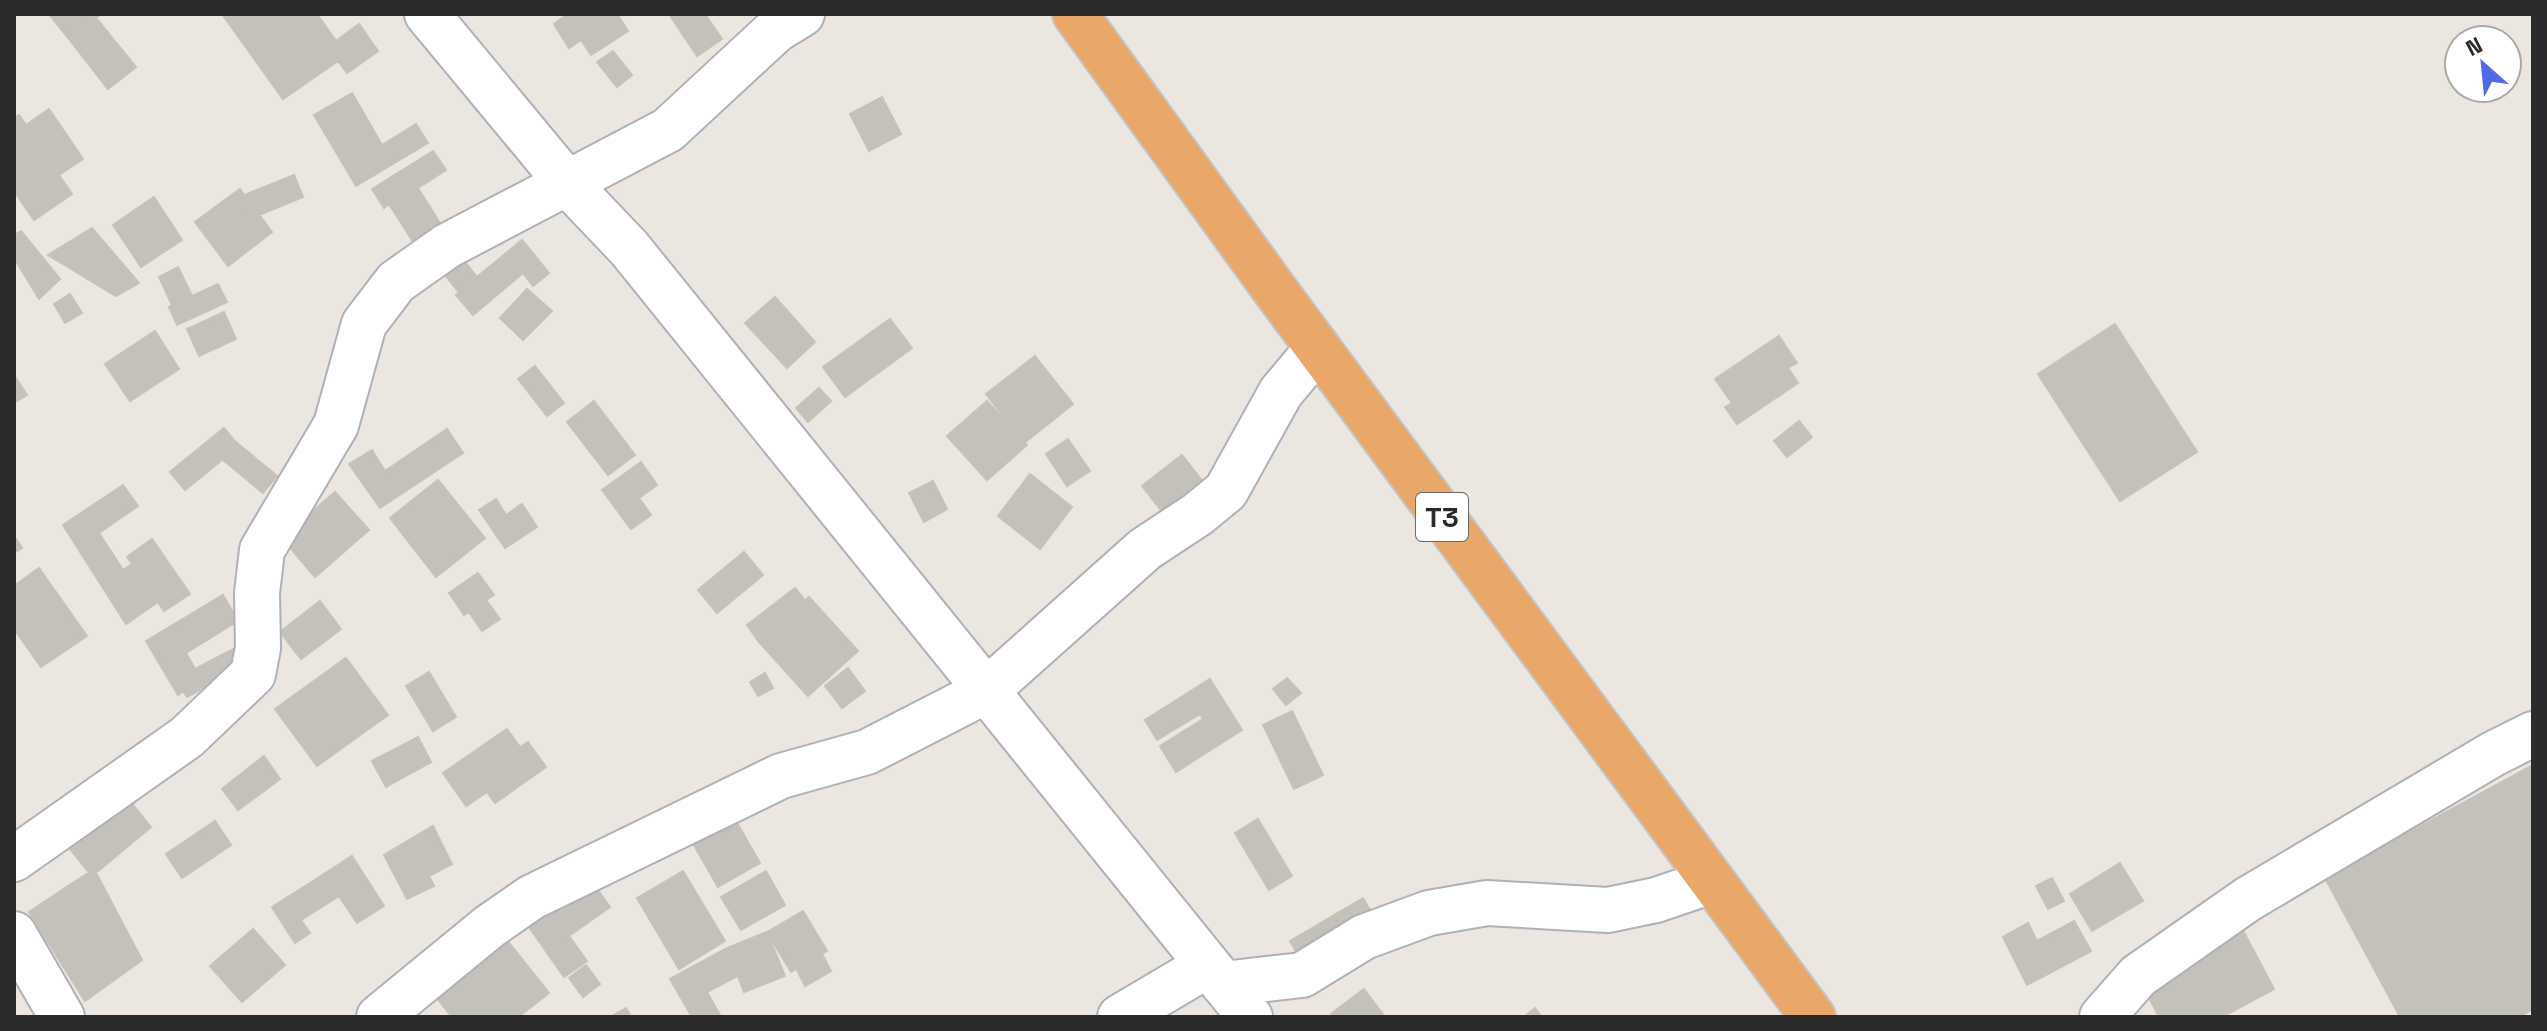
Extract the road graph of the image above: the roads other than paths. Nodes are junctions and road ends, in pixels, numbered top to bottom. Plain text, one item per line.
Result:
1 (427, 14) edge
2 (802, 14) edge
3 (1075, 14) edge
4 (568, 184) junction
5 (1318, 348) junction
6 (986, 691) junction
7 (2533, 734) edge
8 (14, 859) edge
9 (1712, 881) junction
10 (14, 934) edge
11 (1227, 989) edge
12 (62, 1017) edge
13 (379, 1017) edge
14 (1120, 1017) edge
15 (1813, 1017) edge
16 (2102, 1017) edge

1 - 4 street
2 - 4 street
3 - 5 highway, T3
4 - 6 street
4 - 8 street
5 - 6 street
5 - 9 highway, T3
6 - 11 street
6 - 13 street
7 - 16 street
9 - 11 street
9 - 15 highway, T3
10 - 12 street
11 - 14 street

